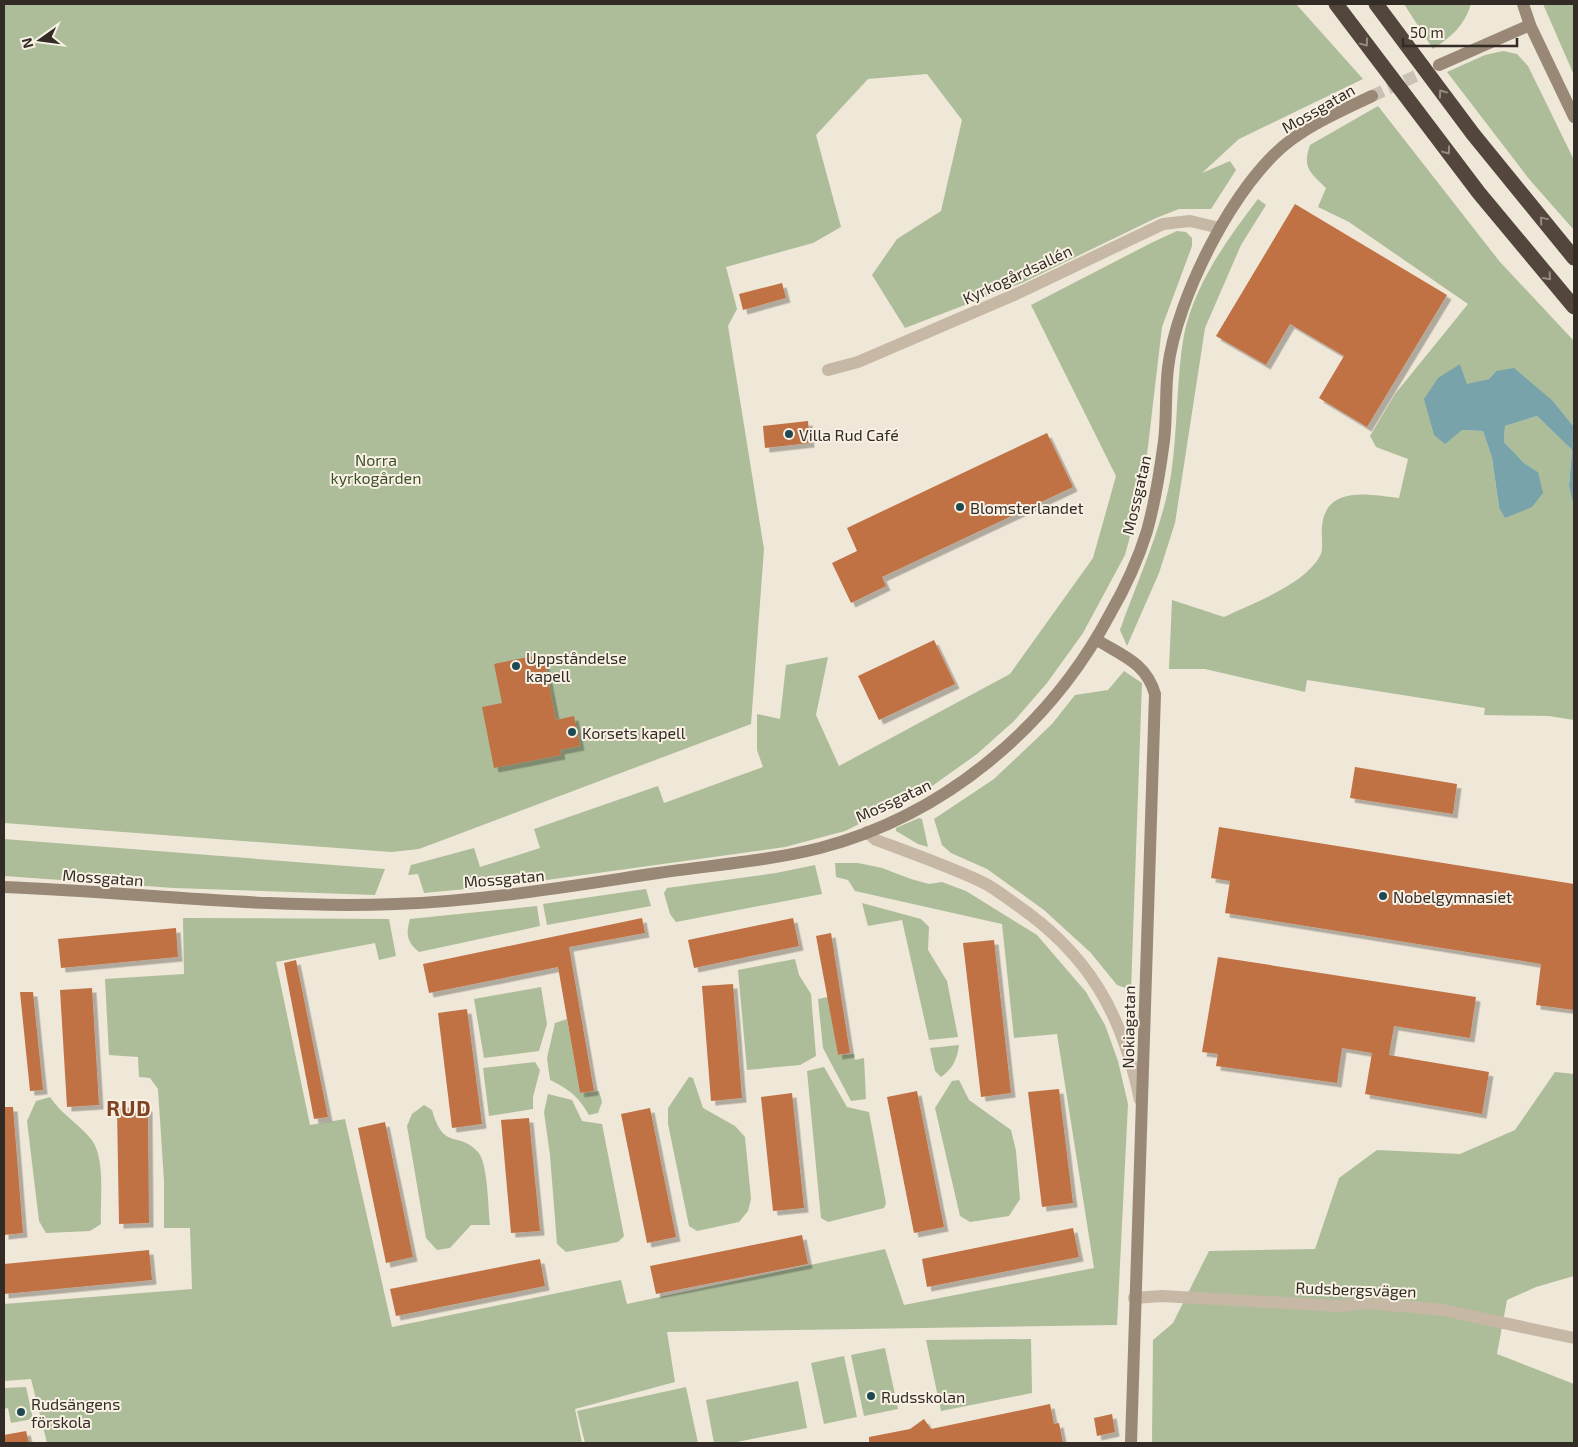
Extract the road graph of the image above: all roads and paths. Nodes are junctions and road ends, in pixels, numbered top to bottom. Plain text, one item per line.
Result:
1 (1336, 4) edge
2 (1376, 4) edge
3 (1523, 4) edge
4 (1530, 25) junction
5 (1439, 65) tunnel mouth
6 (1372, 96) tunnel mouth
7 (1574, 117) edge
8 (1220, 228) junction
9 (1574, 258) edge
10 (1574, 306) edge
11 (828, 370) dead end
12 (1097, 640) junction
13 (867, 832) junction
14 (4, 887) edge
15 (1142, 1112) junction
16 (1134, 1298) junction
17 (1574, 1338) edge
18 (1131, 1443) edge

1 -> 10 highway
9 -> 2 highway
3 - 4 street
4 - 5 street
4 - 7 street
6 - 8 street, Mossgatan
8 - 11 street, Kyrkogårdsallén
8 - 12 street, Mossgatan
12 - 13 street, Mossgatan
12 - 15 street, Nokiagatan
13 - 14 street, Mossgatan
13 - 15 street
15 - 16 street, Nokiagatan
16 - 17 street, Rudsbergsvägen
16 - 18 street, Nokiagatan

